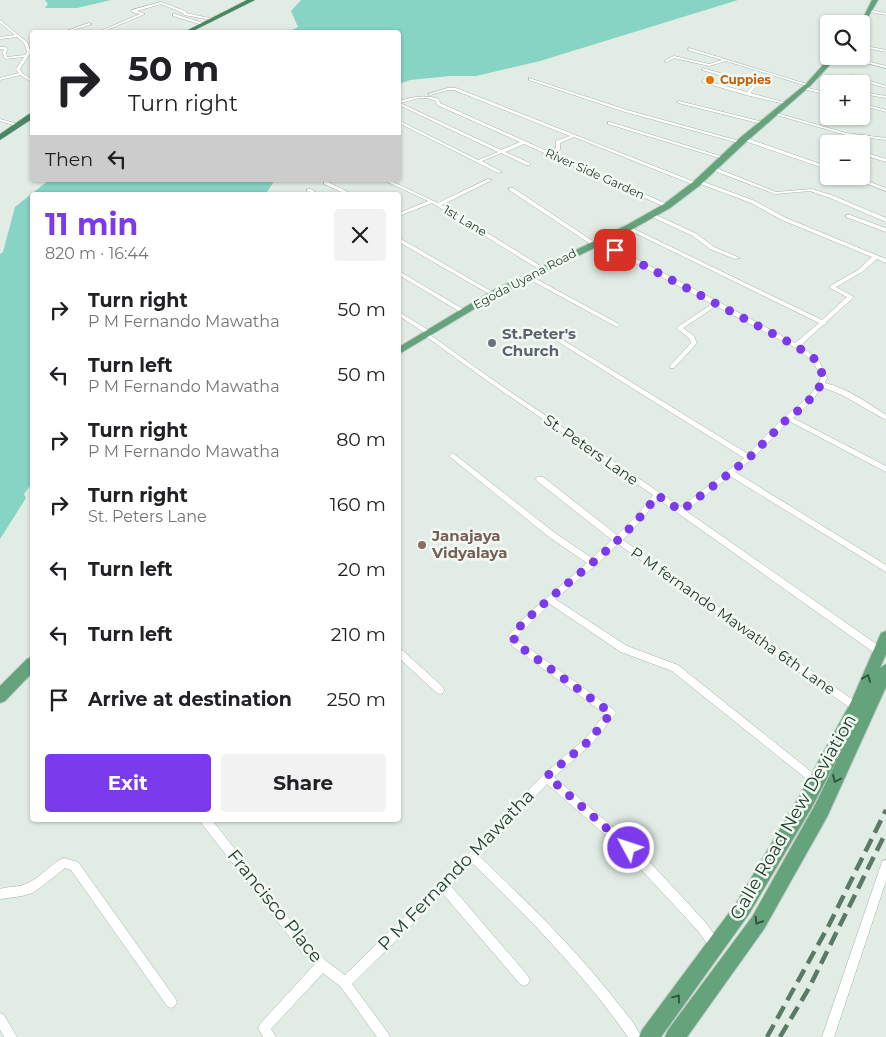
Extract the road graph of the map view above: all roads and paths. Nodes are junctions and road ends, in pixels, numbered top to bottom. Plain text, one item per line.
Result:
1 (251, 0) edge
2 (875, 0) edge
3 (871, 11) junction
4 (886, 14) edge
5 (174, 15) dead end
6 (868, 15) edge
7 (212, 19) junction
8 (0, 21) edge
9 (90, 24) dead end
10 (204, 24) junction
11 (71, 30) edge
12 (105, 30) edge
13 (191, 30) edge
14 (18, 36) junction
15 (0, 38) edge
16 (30, 42) edge
17 (26, 43) junction
18 (0, 48) edge
19 (870, 48) edge
20 (689, 49) dead end
21 (886, 51) edge
22 (27, 56) junction
23 (23, 60) junction
24 (30, 60) edge
25 (727, 60) junction
26 (666, 61) dead end
27 (870, 63) edge
28 (826, 65) edge
29 (886, 67) edge
30 (703, 69) dead end
31 (21, 74) junction
32 (0, 79) edge
33 (530, 79) dead end
34 (30, 80) edge
35 (703, 81) dead end
36 (870, 82) edge
37 (806, 86) junction
38 (886, 87) edge
39 (878, 90) dead end
40 (820, 91) edge
41 (746, 93) junction
42 (870, 94) edge
43 (428, 95) junction
44 (886, 97) edge
45 (401, 102) edge
46 (679, 102) dead end
47 (785, 103) junction
48 (401, 104) edge
49 (870, 107) edge
50 (886, 112) edge
51 (774, 113) junction
52 (30, 117) edge
53 (0, 120) edge
54 (401, 123) edge
55 (609, 123) dead end
56 (762, 123) junction
57 (17, 125) junction
58 (573, 136) junction
59 (0, 138) edge
60 (886, 139) edge
61 (743, 140) junction
62 (524, 142) junction
63 (502, 152) junction
64 (549, 153) junction
65 (870, 155) edge
66 (725, 158) junction
67 (886, 160) edge
68 (479, 161) junction
69 (528, 164) dead end
70 (820, 166) edge
71 (714, 169) junction
72 (500, 172) dead end
73 (490, 180) dead end
74 (389, 182) edge
75 (326, 183) dead end
76 (698, 183) junction
77 (870, 184) edge
78 (511, 189) dead end
79 (309, 190) dead end
80 (886, 190) edge
81 (313, 192) edge
82 (346, 192) edge
83 (435, 203) junction
84 (667, 206) junction
85 (401, 214) edge
86 (652, 215) junction
87 (848, 216) dead end
88 (886, 220) edge
89 (628, 228) junction
90 (886, 230) edge
91 (401, 241) edge
92 (596, 243) junction
93 (876, 257) junction
94 (737, 258) dead end
95 (886, 261) edge
96 (542, 269) junction
97 (401, 274) edge
98 (528, 276) junction
99 (493, 294) junction
100 (716, 303) junction
101 (464, 312) junction
102 (401, 315) edge
103 (824, 322) junction
104 (617, 325) dead end
105 (543, 330) dead end
106 (427, 333) junction
107 (796, 346) junction
108 (401, 351) edge
109 (672, 367) dead end
110 (821, 384) junction
111 (788, 418) junction
112 (886, 418) edge
113 (452, 456) dead end
114 (749, 458) junction
115 (886, 469) edge
116 (730, 472) junction
117 (540, 479) dead end
118 (657, 495) junction
119 (681, 511) junction
120 (619, 541) junction
121 (593, 563) junction
122 (886, 569) edge
123 (550, 600) junction
124 (882, 644) edge
125 (401, 655) edge
126 (30, 666) edge
127 (886, 671) edge
128 (440, 690) dead end
129 (0, 696) edge
130 (856, 707) junction
131 (547, 776) junction
132 (816, 781) junction
133 (208, 822) edge
134 (473, 857) junction
135 (886, 865) edge
136 (444, 886) junction
137 (0, 894) edge
138 (716, 946) junction
139 (322, 965) junction
140 (524, 980) dead end
141 (345, 983) junction
142 (171, 1002) dead end
143 (0, 1018) edge
144 (11, 1037) edge
145 (270, 1037) edge
146 (384, 1037) edge
147 (635, 1037) edge
148 (648, 1037) edge
149 (675, 1037) edge
150 (828, 1037) edge

1 - 7 highway
2 - 3 main road
3 - 4 street
3 - 6 main road
5 - 10 street
7 - 10 highway
7 - 12 street
8 - 14 street
9 - 11 street
10 - 13 highway
14 - 15 street
14 - 17 street
16 - 17 street
17 - 22 street
18 - 22 street
19 - 21 street
20 - 25 street
22 - 23 street
23 - 24 street
23 - 31 street
25 - 26 street
25 - 37 street
27 - 29 street
28 - 37 main road, Egoda Uyana Road
30 - 41 street
31 - 32 street
31 - 34 street
33 - 61 street
35 - 41 street
36 - 38 street
37 - 40 street
37 - 47 main road, Egoda Uyana Road
38 - 39 street
41 - 47 street
42 - 44 street
43 - 45 street
43 - 58 street
43 - 62 street, River Side Garden
46 - 56 street
47 - 51 main road, Egoda Uyana Road
48 - 63 street
49 - 50 street
51 - 56 main road, Egoda Uyana Road
51 - 60 street
52 - 57 highway
53 - 57 street
54 - 68 street
55 - 66 street
56 - 61 main road, Egoda Uyana Road
57 - 59 highway
58 - 64 street
58 - 76 street
61 - 66 main road, Egoda Uyana Road
61 - 70 street
62 - 63 street
62 - 64 street, River Side Garden
63 - 68 street
63 - 69 street
64 - 84 street, River Side Garden
65 - 67 street
66 - 71 main road, Egoda Uyana Road
68 - 72 street
71 - 76 main road, Egoda Uyana Road
71 - 88 street
73 - 83 street
74 - 83 street, 1st Lane
75 - 82 street
76 - 84 main road, Egoda Uyana Road
76 - 93 street
77 - 80 street
78 - 92 street
79 - 81 street
83 - 85 street
83 - 96 street, 1st Lane
84 - 86 main road, Egoda Uyana Road
86 - 89 main road, Egoda Uyana Road
86 - 94 street
87 - 90 street
89 - 92 main road, Egoda Uyana Road
89 - 103 street
91 - 99 street
92 - 96 main road, Egoda Uyana Road
92 - 100 street
93 - 95 street
93 - 103 street
96 - 98 main road, Egoda Uyana Road
97 - 101 street
98 - 99 main road, Egoda Uyana Road
98 - 104 street
99 - 101 main road, Egoda Uyana Road
100 - 107 street
100 - 109 street
101 - 106 main road, Egoda Uyana Road
102 - 106 street, St. Peters Lane
103 - 107 street
105 - 114 street
106 - 108 main road, Egoda Uyana Road
106 - 118 street, St. Peters Lane
107 - 110 street
110 - 111 street
110 - 112 street
111 - 114 street
111 - 115 street
113 - 121 street
114 - 116 street
116 - 119 street
116 - 122 street
117 - 120 street, P M fernando Mawatha 6th Lane
118 - 119 street, St. Peters Lane
118 - 120 street, P M Fernando Mawatha
119 - 124 street, St. Peters Lane
120 - 121 street, P M Fernando Mawatha
120 - 130 street, P M fernando Mawatha 6th Lane
121 - 123 street, P M Fernando Mawatha
123 - 131 street, P M Fernando Mawatha
123 - 132 street
130 -> 124 main road, Galle Road New Deviation
125 - 128 street
126 - 129 main road
127 -> 149 main road, Galle Road New Deviation
130 - 132 main road, Galle Road New Deviation
131 - 134 street, P M Fernando Mawatha
131 - 138 street
132 - 138 main road, Galle Road New Deviation
133 - 139 street, Francisco Place
134 - 136 street, P M Fernando Mawatha
134 - 147 street
135 - 150 street
136 - 140 street
136 - 141 street, P M Fernando Mawatha
137 - 142 street
148 -> 138 main road, Galle Road New Deviation
139 - 141 street, Francisco Place
139 - 145 street
141 - 146 street, Francisco Place
143 - 144 street

